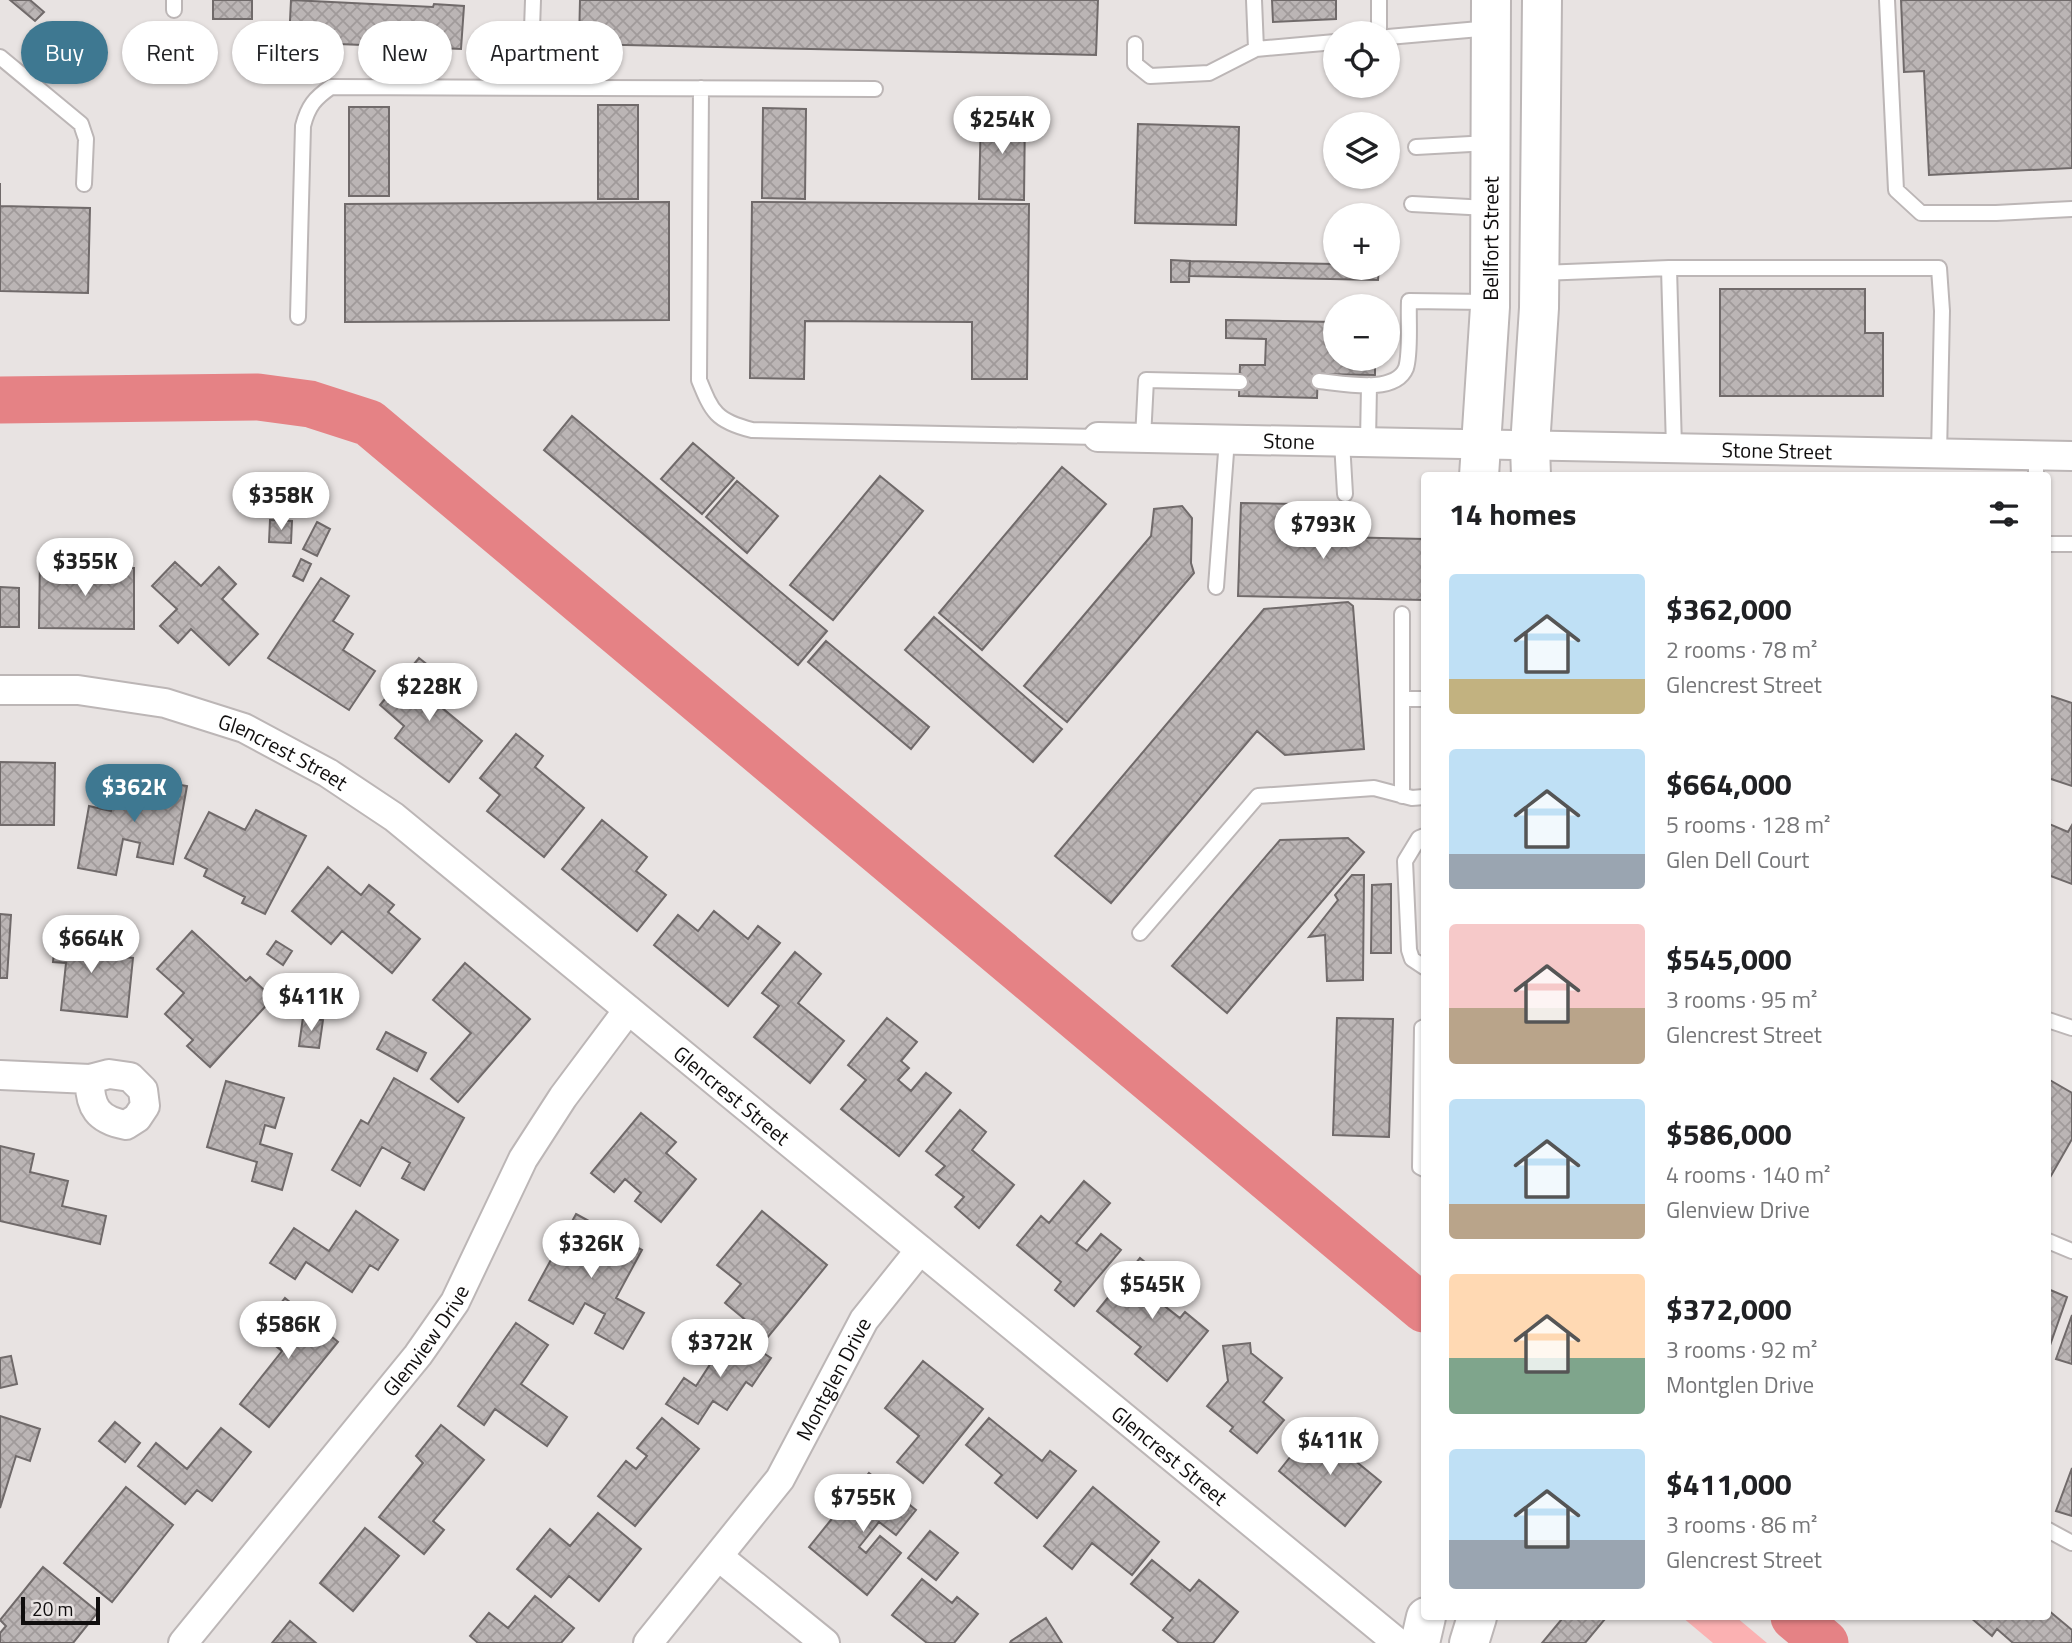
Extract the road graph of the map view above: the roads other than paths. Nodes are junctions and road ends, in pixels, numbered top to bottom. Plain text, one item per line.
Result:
1 (533, 0) edge
2 (1254, 0) edge
3 (1379, 0) edge
4 (1542, 0) edge
5 (1887, 0) edge
6 (1491, 14) edge
7 (1379, 21) edge
8 (1400, 34) edge
9 (1323, 43) edge
10 (1135, 44) dead end
11 (1256, 49) junction
12 (0, 57) edge
13 (530, 87) junction
14 (701, 88) junction
15 (875, 89) dead end
16 (1490, 143) junction
17 (1416, 147) dead end
18 (84, 184) dead end
19 (1412, 204) dead end
20 (1490, 208) junction
21 (2072, 209) edge
22 (1669, 268) junction
23 (1539, 273) junction
24 (1490, 302) junction
25 (298, 317) dead end
26 (1319, 381) dead end
27 (1240, 382) dead end
28 (1369, 385) junction
29 (1098, 437) joint
30 (1143, 438) junction
31 (1227, 439) junction
32 (1355, 442) junction
33 (1674, 449) junction
34 (1939, 454) junction
35 (2072, 456) edge
36 (1479, 460) edge
37 (1530, 461) edge
38 (2036, 466) edge
39 (1345, 494) dead end
40 (2051, 544) edge
41 (2072, 544) edge
42 (1216, 587) dead end
43 (1402, 614) dead end
44 (0, 690) edge
45 (1402, 699) junction
46 (1421, 699) edge
47 (1402, 796) junction
48 (1421, 797) edge
49 (1421, 837) edge
50 (1140, 933) dead end
51 (1421, 965) edge
52 (628, 1010) junction
53 (2051, 1021) edge
54 (2072, 1028) edge
55 (0, 1075) edge
56 (90, 1079) dead end
57 (1421, 1098) edge
58 (1421, 1168) edge
59 (2051, 1242) edge
60 (920, 1250) junction
61 (2072, 1251) edge
62 (2051, 1532) edge
63 (2072, 1543) edge
64 (719, 1557) junction
65 (1425, 1620) edge
66 (1476, 1620) edge
67 (183, 1643) edge
68 (648, 1643) edge
69 (825, 1643) edge
70 (1398, 1643) edge
71 (1419, 1643) edge
72 (1469, 1643) edge

1 - 13 lane
2 - 11 lane
3 - 7 lane
4 - 23 main road
5 - 21 lane
6 - 8 lane
6 - 16 main road, Bellfort Street
9 - 11 lane
10 - 11 lane
12 - 18 lane
13 - 14 lane
13 - 25 lane
14 - 15 lane
14 - 29 lane
16 - 17 lane
16 - 20 main road, Bellfort Street
19 - 20 lane
20 - 24 main road, Bellfort Street
22 - 23 lane
22 - 33 lane
22 - 34 lane
23 - 37 main road
24 - 28 lane
24 - 36 main road, Bellfort Street
26 - 28 lane
27 - 30 lane
28 - 32 lane
29 - 30 street, Stone
30 - 31 street, Stone
31 - 32 street, Stone
31 - 42 lane
32 - 36 street, Stone
32 - 39 lane
33 - 34 street, Stone Street
33 - 37 street, Stone Street
34 - 38 street, Stone Street
35 - 38 street, Stone Street
36 - 37 street, Stone Street
40 - 41 lane
43 - 45 lane
44 - 52 street, Glencrest Street
45 - 46 lane
45 - 47 lane
47 - 48 lane
47 - 50 lane
49 - 51 lane
52 - 60 street, Glencrest Street
52 - 67 street, Glenview Drive
53 - 54 lane
55 - 56 street
57 - 58 lane
59 - 61 lane
60 - 64 street, Montglen Drive
60 - 70 street, Glencrest Street
62 - 63 lane
64 - 68 street, Montglen Drive
64 - 69 street
65 - 71 main road
66 - 72 main road

